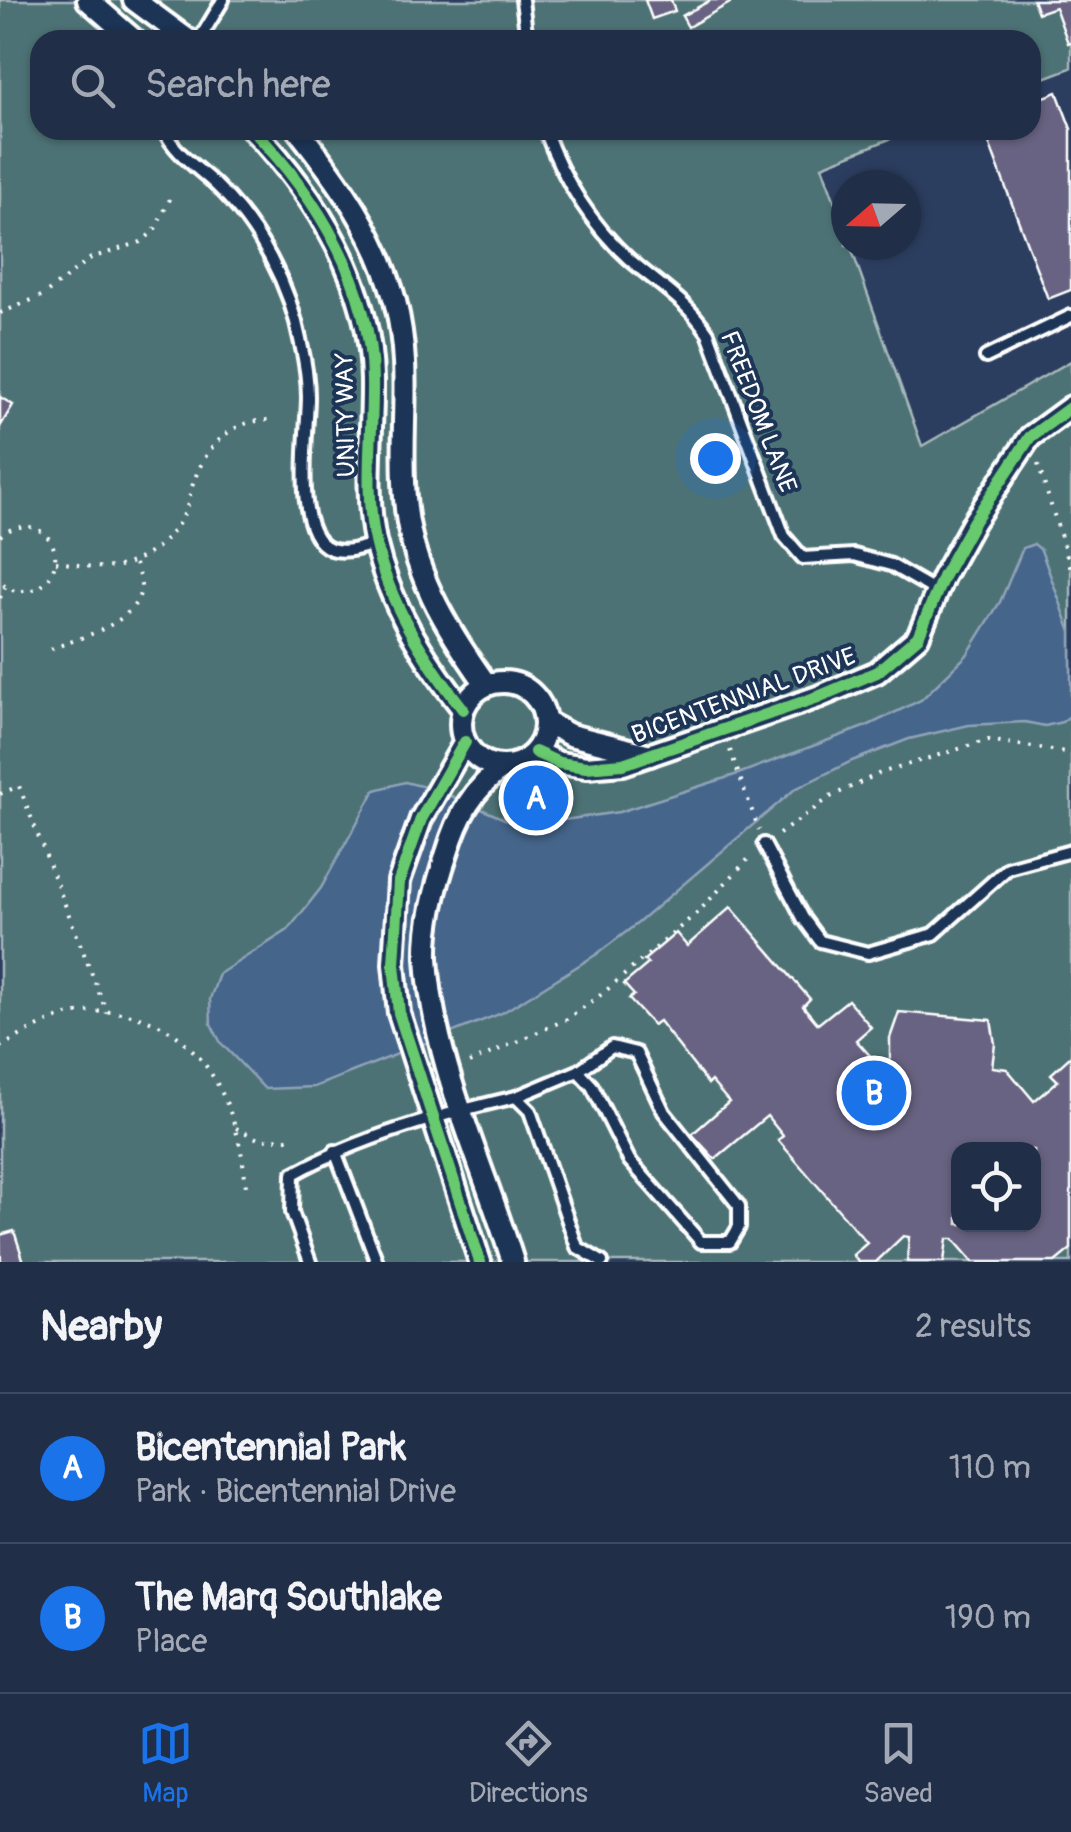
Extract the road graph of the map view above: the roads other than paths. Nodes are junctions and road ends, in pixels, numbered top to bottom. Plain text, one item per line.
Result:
1 (88, 0) edge
2 (134, 0) edge
3 (223, 0) edge
4 (522, 0) edge
5 (122, 30) edge
6 (174, 30) edge
7 (205, 30) edge
8 (526, 30) edge
9 (169, 140) edge
10 (262, 140) edge
11 (306, 140) edge
12 (549, 140) edge
13 (1071, 316) edge
14 (986, 357) dead end
15 (1071, 407) edge
16 (376, 544) junction
17 (937, 591) junction
18 (486, 684) junction
19 (463, 709) junction
20 (546, 722) junction
21 (465, 742) junction
22 (535, 752) junction
23 (652, 756) junction
24 (505, 766) junction
25 (764, 844) dead end
26 (1071, 851) edge
27 (578, 1071) junction
28 (516, 1096) junction
29 (462, 1110) junction
30 (433, 1120) junction
31 (335, 1151) junction
32 (310, 1262) edge
33 (377, 1262) edge
34 (480, 1262) edge
35 (513, 1262) edge
36 (602, 1262) edge

1 - 5 street
2 - 6 street
3 - 7 lane
4 - 8 lane
9 - 16 lane
10 - 16 street, UNITY WAY
11 - 18 street
12 - 17 lane, FREEDOM LANE
13 - 14 lane
15 - 17 street, BICENTENNIAL DRIVE
16 - 19 street, UNITY WAY
17 - 23 street, BICENTENNIAL DRIVE
18 - 19 street
18 - 20 street
19 - 21 street
20 - 22 street
20 - 23 street, BICENTENNIAL DRIVE
21 - 24 street
21 - 30 street
22 - 23 street, BICENTENNIAL DRIVE
22 - 24 street
24 - 29 street
25 - 26 lane
27 - 27 lane
27 - 28 lane
28 - 29 lane
28 - 36 lane
29 - 30 lane
29 - 35 street
30 - 31 lane
30 - 34 street
31 - 32 lane
31 - 33 lane

